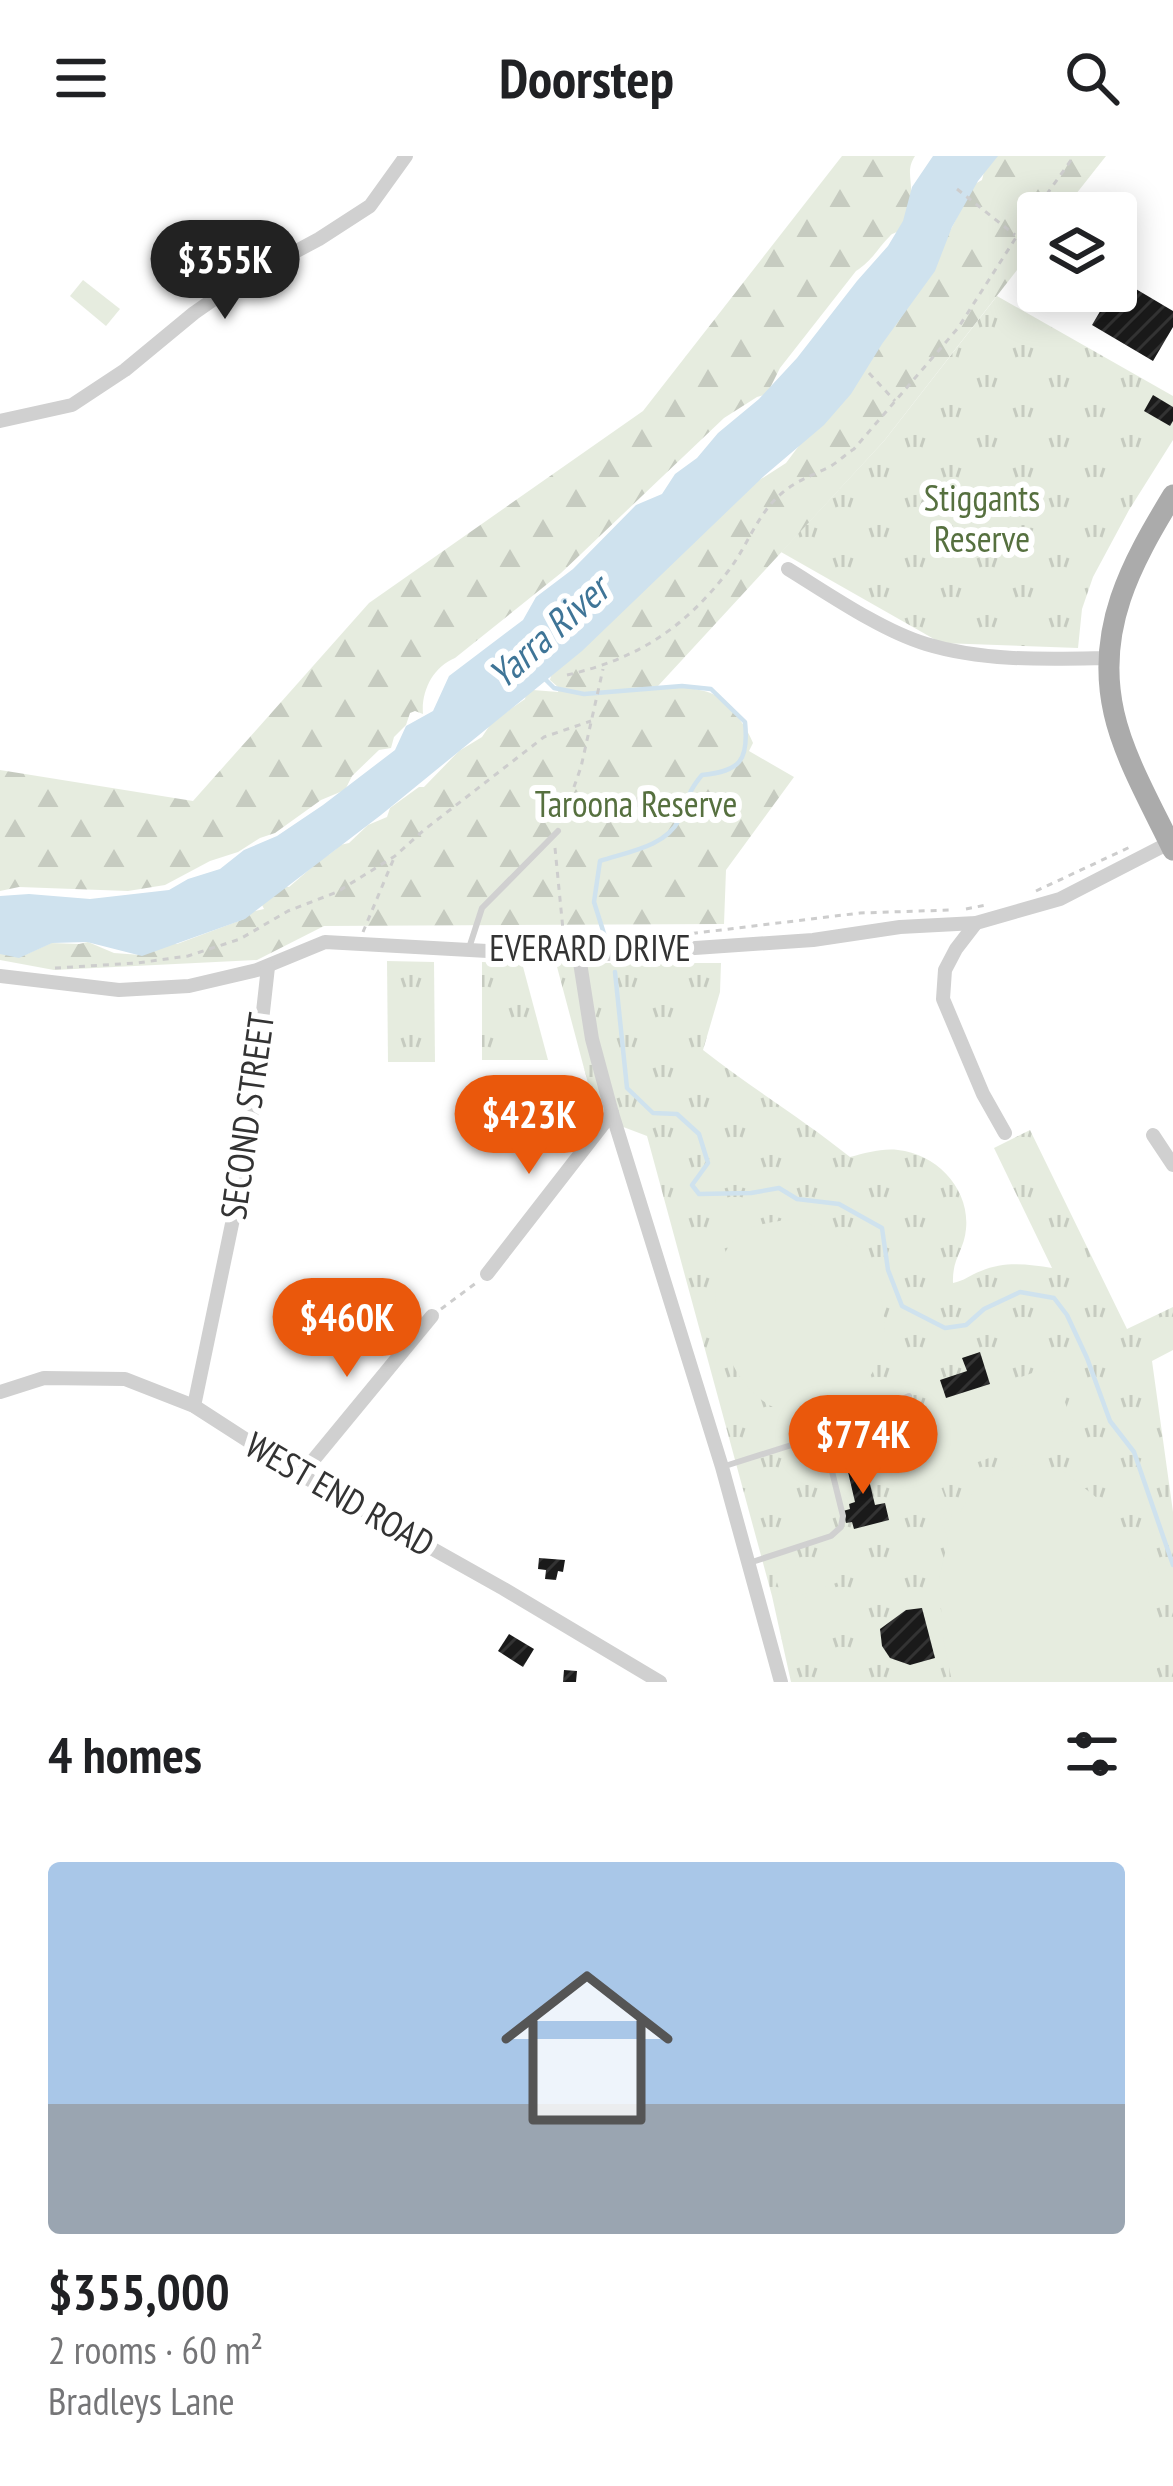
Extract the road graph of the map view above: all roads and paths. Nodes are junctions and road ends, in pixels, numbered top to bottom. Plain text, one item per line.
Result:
1 (406, 156) edge
2 (1074, 156) edge
3 (957, 189) dead end
4 (1048, 192) edge
5 (1017, 236) joint
6 (869, 373) dead end
7 (896, 403) junction
8 (0, 421) edge
9 (1173, 495) edge
10 (788, 568) dead end
11 (1110, 658) junction
12 (603, 667) junction
13 (567, 675) dead end
14 (591, 721) junction
15 (556, 832) junction
16 (1172, 844) edge
17 (1134, 845) dead end
18 (395, 856) junction
19 (1033, 892) dead end
20 (987, 905) dead end
21 (976, 923) junction
22 (673, 936) dead end
23 (358, 944) junction
24 (469, 948) junction
25 (572, 955) junction
26 (268, 967) junction
27 (0, 976) edge
28 (40, 982) junction
29 (612, 1113) junction
30 (1005, 1132) dead end
31 (1153, 1136) dead end
32 (248, 1146) joint
33 (1173, 1165) edge
34 (238, 1195) joint
35 (487, 1274) joint
36 (432, 1316) joint
37 (0, 1392) edge
38 (909, 1396) dead end
39 (194, 1406) junction
40 (823, 1435) junction
41 (722, 1467) junction
42 (301, 1475) junction
43 (749, 1563) junction
44 (779, 1680) edge
45 (661, 1682) edge

1 - 8 street
2 - 4 path
3 - 5 path
5 - 7 path
6 - 7 path
7 - 12 path
9 - 11 main road
10 - 11 street
11 - 16 main road
12 - 13 path
12 - 14 path
14 - 15 path
14 - 18 path
15 - 24 lane
15 - 25 path
16 - 21 street, EVERARD DRIVE
17 - 19 path
18 - 23 path
18 - 28 path
20 - 22 path
21 - 25 street, EVERARD DRIVE
21 - 30 street
23 - 24 street, EVERARD DRIVE
23 - 26 street, EVERARD DRIVE
24 - 25 street, EVERARD DRIVE
25 - 29 street
26 - 28 street, EVERARD DRIVE
26 - 32 street, SECOND STREET
27 - 28 street, EVERARD DRIVE
29 - 35 street
29 - 41 street
31 - 33 street
32 - 34 path, SECOND STREET
34 - 39 street, SECOND STREET
35 - 36 path
36 - 42 street
37 - 39 street, WEST END ROAD
38 - 40 lane
39 - 42 street, WEST END ROAD
40 - 41 lane
40 - 43 lane
41 - 43 street
42 - 45 street, WEST END ROAD
43 - 44 street

